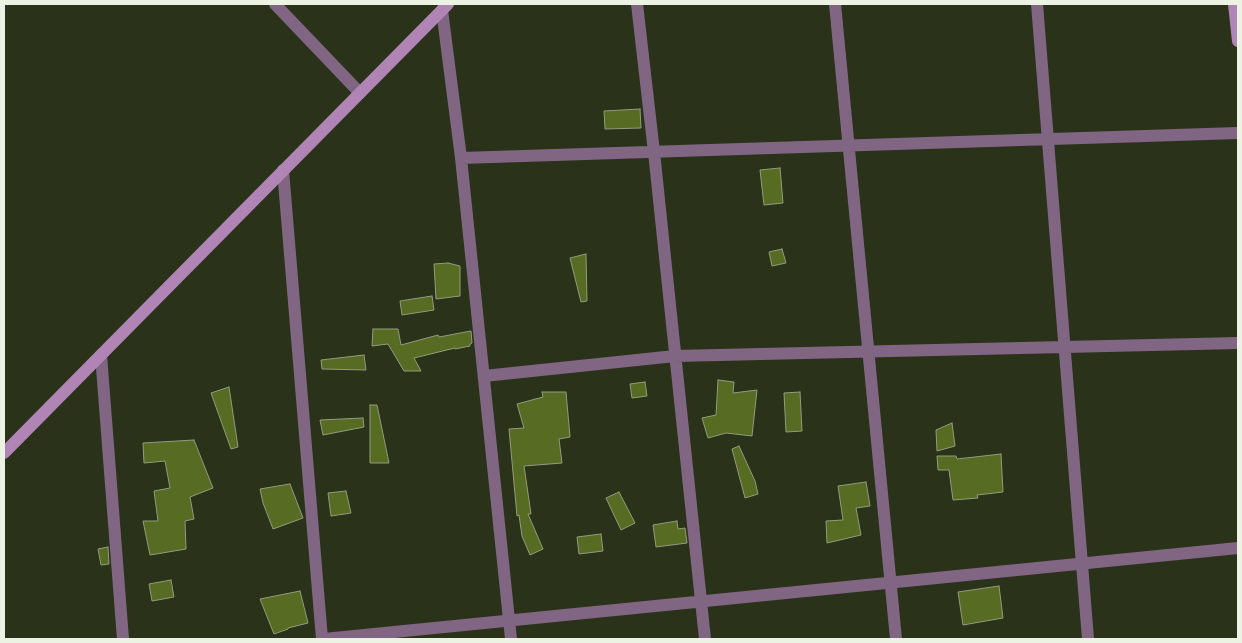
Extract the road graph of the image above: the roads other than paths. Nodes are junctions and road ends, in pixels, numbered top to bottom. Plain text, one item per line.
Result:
1 (275, 4) edge
2 (637, 4) edge
3 (835, 4) edge
4 (1037, 4) edge
5 (1234, 4) edge
6 (445, 7) edge
7 (1238, 41) edge
8 (360, 93) junction
9 (1238, 133) edge
10 (1048, 139) junction
11 (849, 146) junction
12 (654, 152) junction
13 (461, 158) junction
14 (283, 170) junction
15 (1238, 342) edge
16 (1065, 347) junction
17 (869, 352) junction
18 (101, 355) junction
19 (675, 356) junction
20 (484, 376) junction
21 (4, 452) edge
22 (1238, 548) edge
23 (1082, 564) junction
24 (891, 582) junction
25 (701, 601) junction
26 (509, 621) junction
27 (123, 639) edge
28 (323, 639) edge
29 (511, 639) edge
30 (704, 639) edge
31 (896, 639) edge
32 (1088, 639) edge

1 - 8 street
2 - 12 street
3 - 11 street
4 - 10 street
5 - 7 street
6 - 8 street
6 - 13 street
8 - 14 street
9 - 10 street
10 - 11 street
10 - 16 street
11 - 12 street
11 - 17 street
12 - 13 street
12 - 19 street
13 - 20 street
14 - 18 street
14 - 28 street
15 - 16 street
16 - 17 street
16 - 23 street
17 - 19 street
17 - 24 street
18 - 21 street
18 - 27 street
19 - 20 street
19 - 25 street
20 - 26 street
22 - 23 street
23 - 24 street
23 - 32 street
24 - 25 street
24 - 31 street
25 - 26 street
25 - 30 street
26 - 28 street
26 - 29 street

